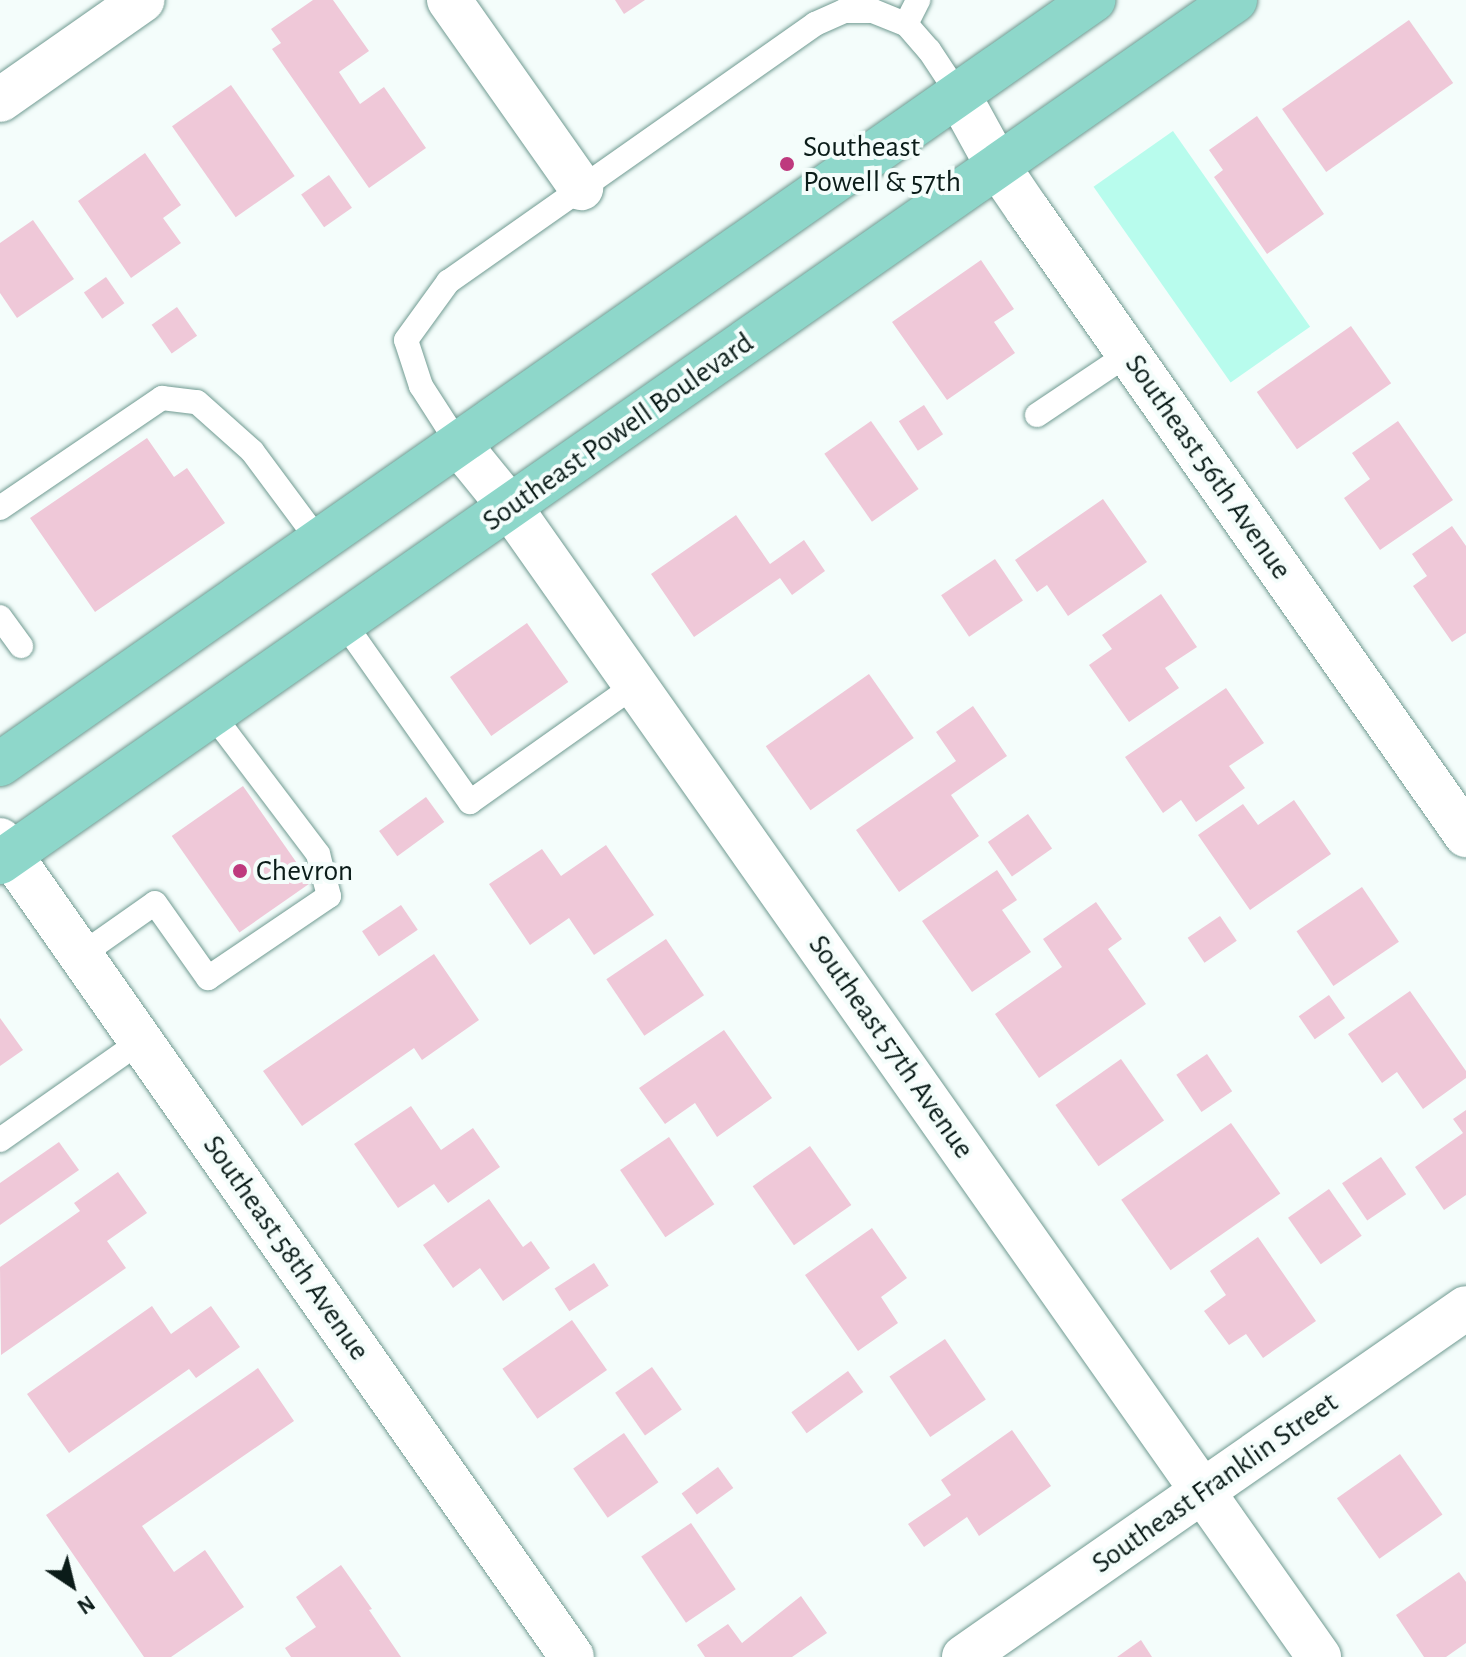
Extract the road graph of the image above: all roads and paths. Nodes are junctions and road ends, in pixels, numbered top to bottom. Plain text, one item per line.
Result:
1 (143, 0) edge
2 (449, 0) edge
3 (918, 0) edge
4 (1093, 0) edge
5 (1235, 0) edge
6 (906, 24) junction
7 (958, 94) junction
8 (0, 100) edge
9 (997, 165) junction
10 (581, 188) junction
11 (1128, 354) junction
12 (1037, 415) dead end
13 (457, 442) junction
14 (510, 507) junction
15 (0, 508) edge
16 (318, 540) junction
17 (0, 617) edge
18 (344, 623) junction
19 (21, 646) dead end
20 (635, 685) junction
21 (212, 714) junction
22 (0, 764) edge
23 (1466, 835) edge
24 (4, 852) edge
25 (81, 955) junction
26 (141, 1041) junction
27 (0, 1140) edge
28 (1466, 1308) edge
29 (1205, 1491) junction
30 (572, 1657) edge
31 (964, 1657) edge
32 (1319, 1657) edge

1 - 8 street
2 - 10 street
3 - 6 lane
4 - 7 main road
5 - 9 main road, Southeast Powell Boulevard
6 - 7 lane
6 - 10 lane
7 - 9 street, Southeast 56th Avenue
7 - 13 main road
9 - 11 street, Southeast 56th Avenue
9 - 14 main road, Southeast Powell Boulevard
10 - 13 lane
11 - 12 lane
11 - 23 street, Southeast 56th Avenue
13 - 14 street, Southeast 57th Avenue
13 - 16 main road
14 - 18 main road, Southeast Powell Boulevard
14 - 20 street, Southeast 57th Avenue
15 - 16 lane
16 - 22 main road
17 - 19 lane
18 - 20 lane
18 - 21 main road, Southeast Powell Boulevard
20 - 29 street, Southeast 57th Avenue
21 - 24 main road, Southeast Powell Boulevard
21 - 25 lane
24 - 25 street, Southeast 58th Avenue
25 - 26 street, Southeast 58th Avenue
26 - 27 lane
26 - 30 street, Southeast 58th Avenue
28 - 29 street, Southeast Franklin Street
29 - 31 street, Southeast Franklin Street
29 - 32 street, Southeast 57th Avenue

